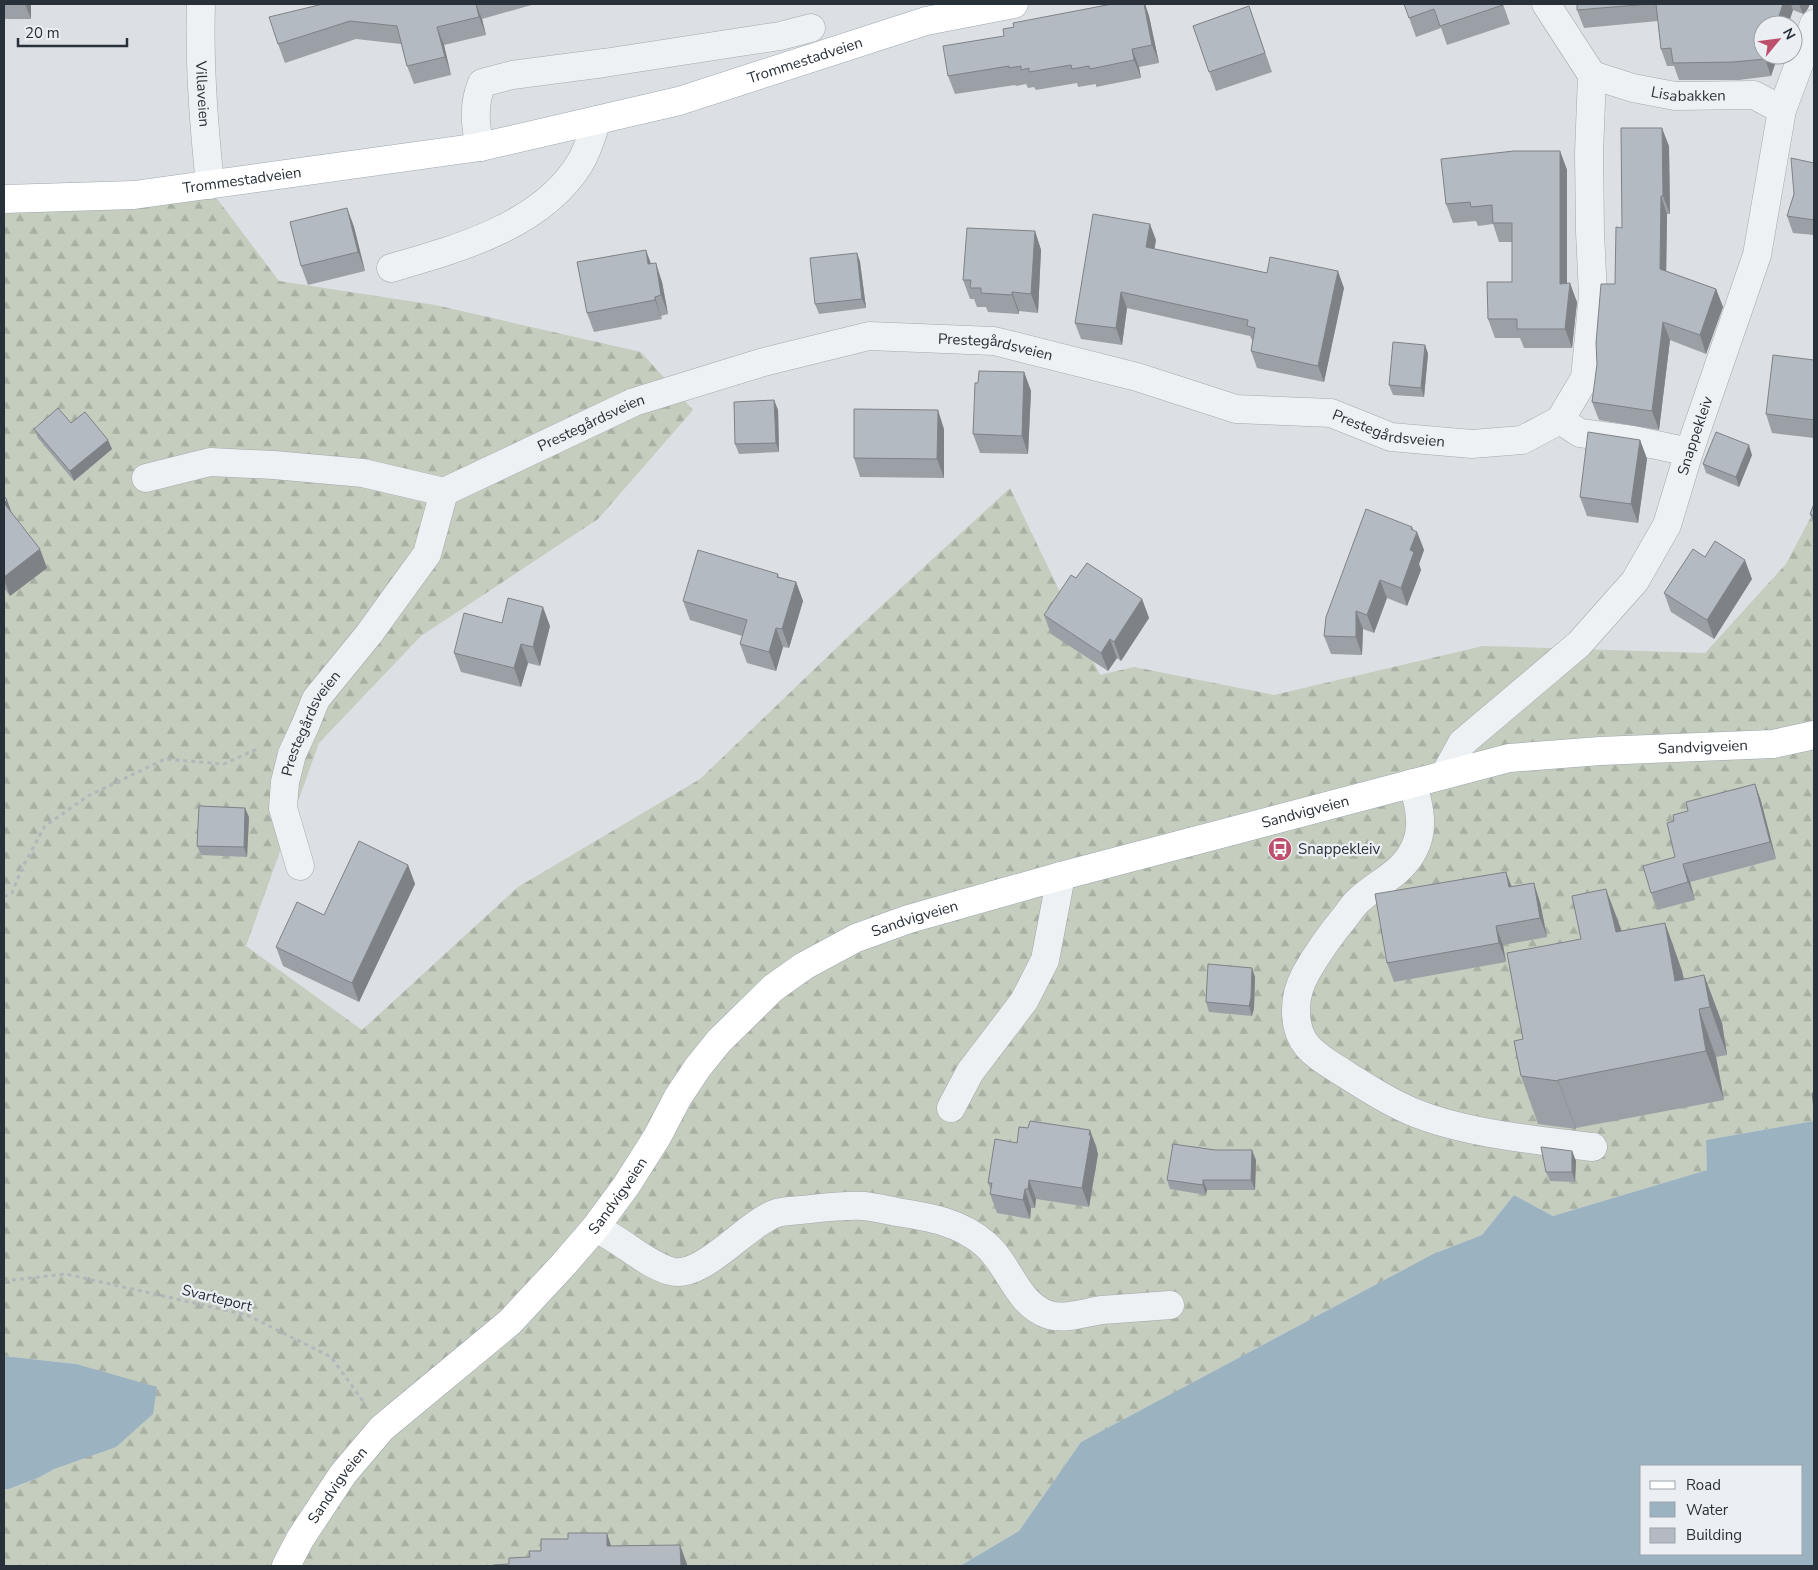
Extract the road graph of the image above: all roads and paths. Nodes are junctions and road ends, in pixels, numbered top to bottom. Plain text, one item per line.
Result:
1 (201, 4) edge
2 (1014, 4) edge
3 (1546, 4) edge
4 (810, 16) edge
5 (1814, 24) edge
6 (821, 54) junction
7 (1592, 75) junction
8 (1782, 110) junction
9 (597, 120) junction
10 (480, 147) junction
11 (210, 185) junction
12 (4, 199) edge
13 (391, 268) dead end
14 (1560, 420) junction
15 (1689, 452) junction
16 (146, 478) dead end
17 (444, 492) junction
18 (1814, 735) edge
19 (260, 747) dead end
20 (1445, 774) junction
21 (1412, 783) junction
22 (300, 866) dead end
23 (1061, 876) junction
24 (4, 897) edge
25 (951, 1108) dead end
26 (1593, 1147) dead end
27 (595, 1228) junction
28 (4, 1281) edge
29 (1170, 1305) dead end
30 (382, 1428) junction
31 (286, 1566) edge

1 - 11 street, Villaveien
2 - 6 main road, Trommestadveien
3 - 7 street
4 - 6 street
4 - 10 street, Trommestadveien
5 - 8 street, Snappekleiv
6 - 9 main road, Trommestadveien
7 - 8 street, Lisabakken
7 - 14 street
8 - 15 street, Snappekleiv
9 - 10 main road, Trommestadveien
9 - 13 street
10 - 11 main road, Trommestadveien
11 - 12 main road, Trommestadveien
14 - 15 street
14 - 17 street, Prestegårdsveien
15 - 20 street, Snappekleiv
16 - 17 street
17 - 22 street, Prestegårdsveien
18 - 20 main road, Sandvigveien
19 - 24 path
20 - 21 main road, Sandvigveien
21 - 23 main road, Sandvigveien
21 - 26 street
23 - 25 street
23 - 27 main road, Sandvigveien
27 - 29 street
27 - 30 main road, Sandvigveien
28 - 30 path, Svarteport
30 - 31 main road, Sandvigveien

